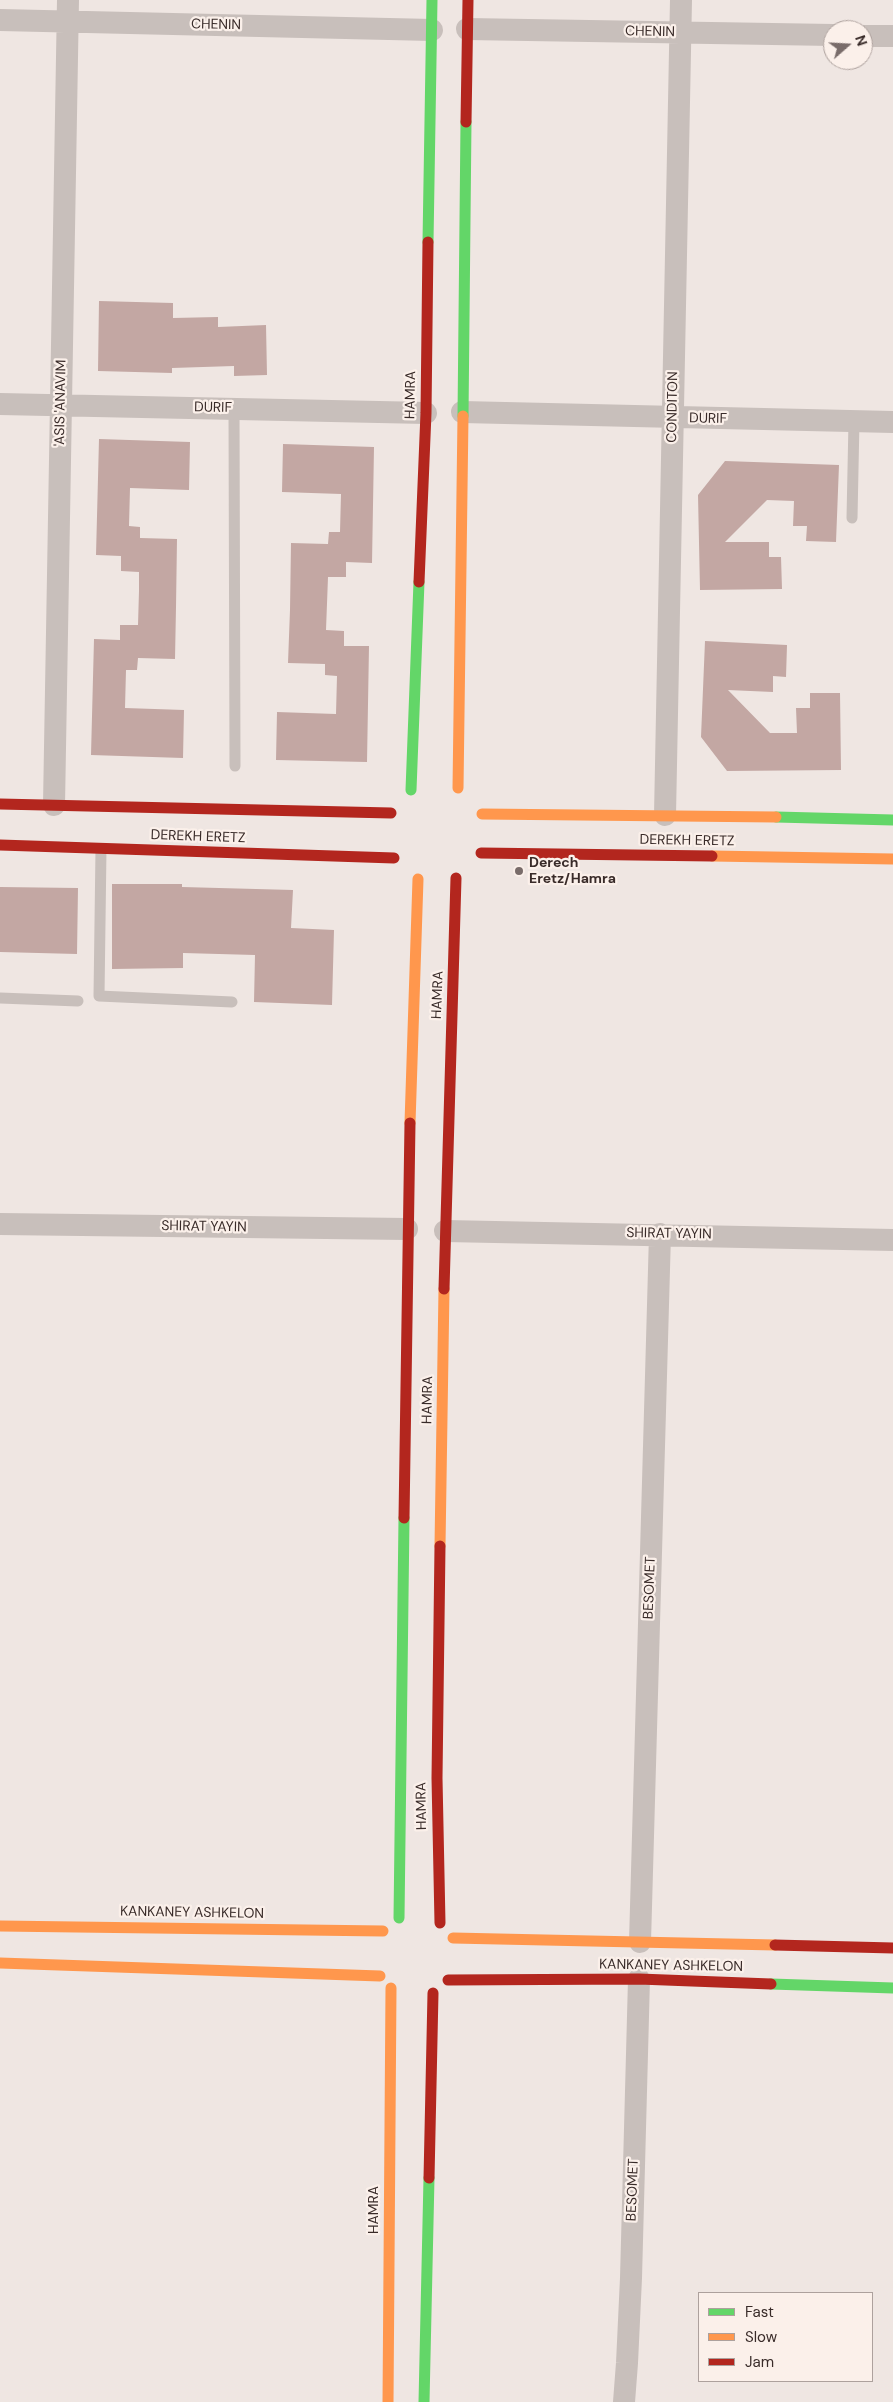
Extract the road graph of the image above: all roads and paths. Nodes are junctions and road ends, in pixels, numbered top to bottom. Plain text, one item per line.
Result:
1 (432, 0) edge
2 (468, 0) edge
3 (681, 0) edge
4 (68, 10) edge
5 (0, 20) edge
6 (467, 29) junction
7 (432, 30) junction
8 (680, 33) junction
9 (823, 35) edge
10 (873, 36) edge
11 (893, 36) edge
12 (0, 404) edge
13 (61, 406) junction
14 (234, 409) junction
15 (462, 412) junction
16 (426, 413) junction
17 (673, 418) junction
18 (854, 421) junction
19 (893, 422) edge
20 (852, 518) dead end
21 (234, 766) dead end
22 (426, 784) dead end
23 (442, 784) dead end
24 (471, 800) junction
25 (401, 801) junction
26 (0, 804) edge
27 (54, 805) junction
28 (665, 815) junction
29 (893, 820) edge
30 (485, 827) dead end
31 (388, 828) dead end
32 (485, 840) dead end
33 (388, 844) dead end
34 (0, 845) edge
35 (101, 848) junction
36 (893, 860) edge
37 (405, 869) junction
38 (467, 872) dead end
39 (456, 878) junction
40 (431, 882) dead end
41 (444, 882) dead end
42 (0, 998) edge
43 (78, 1000) dead end
44 (232, 1002) dead end
45 (0, 1224) edge
46 (407, 1229) junction
47 (445, 1231) junction
48 (660, 1234) junction
49 (893, 1240) edge
50 (426, 1916) dead end
51 (440, 1923) junction
52 (0, 1926) edge
53 (380, 1936) joint
54 (640, 1942) junction
55 (893, 1948) edge
56 (0, 1963) edge
57 (639, 1979) junction
58 (893, 1988) edge
59 (388, 2402) edge
60 (424, 2402) edge
61 (624, 2402) edge

1 - 7 street, HAMRA
2 - 6 street
3 - 8 street, CONDITON
4 - 5 street, CHENIN
4 - 7 street, CHENIN
4 - 13 street, 'ASIS 'ANAVIM
6 - 8 street, CHENIN
6 - 15 street
7 - 16 street, HAMRA
8 - 9 street, CHENIN
8 - 17 street, CONDITON
10 - 11 street
12 - 13 street, DURIF
13 - 14 street, DURIF
13 - 27 street, 'ASIS 'ANAVIM
14 - 16 street, DURIF
14 - 21 lane
15 - 17 street, DURIF
15 - 24 street
16 - 25 street, HAMRA
17 - 18 street, DURIF
17 - 28 street, CONDITON
18 - 19 street, DURIF
18 - 20 lane
22 - 25 street
23 - 24 street, DEREKH ERETZ
24 - 28 street, DEREKH ERETZ
24 - 30 street
25 - 27 street, DEREKH ERETZ
25 - 31 street, HAMRA
26 - 27 street, DEREKH ERETZ
28 - 29 street, DEREKH ERETZ
32 - 36 street, DEREKH ERETZ
33 - 37 street
34 - 35 street, DEREKH ERETZ
35 - 37 street, DEREKH ERETZ
35 - 44 lane
37 - 40 street, DEREKH ERETZ
37 - 46 street, HAMRA
38 - 39 street
39 - 41 street
39 - 47 street, HAMRA
42 - 43 lane
45 - 46 street, SHIRAT YAYIN
46 - 53 street, HAMRA
47 - 48 street, SHIRAT YAYIN
47 - 51 street, HAMRA
48 - 49 street, SHIRAT YAYIN
48 - 54 street, BESOMET
50 - 51 street
51 - 54 street, KANKANEY ASHKELON
52 - 53 street, KANKANEY ASHKELON
54 - 55 street, KANKANEY ASHKELON
56 - 59 street, HAMRA
57 - 58 street, KANKANEY ASHKELON
57 - 60 street, KANKANEY ASHKELON
57 - 61 street, BESOMET

